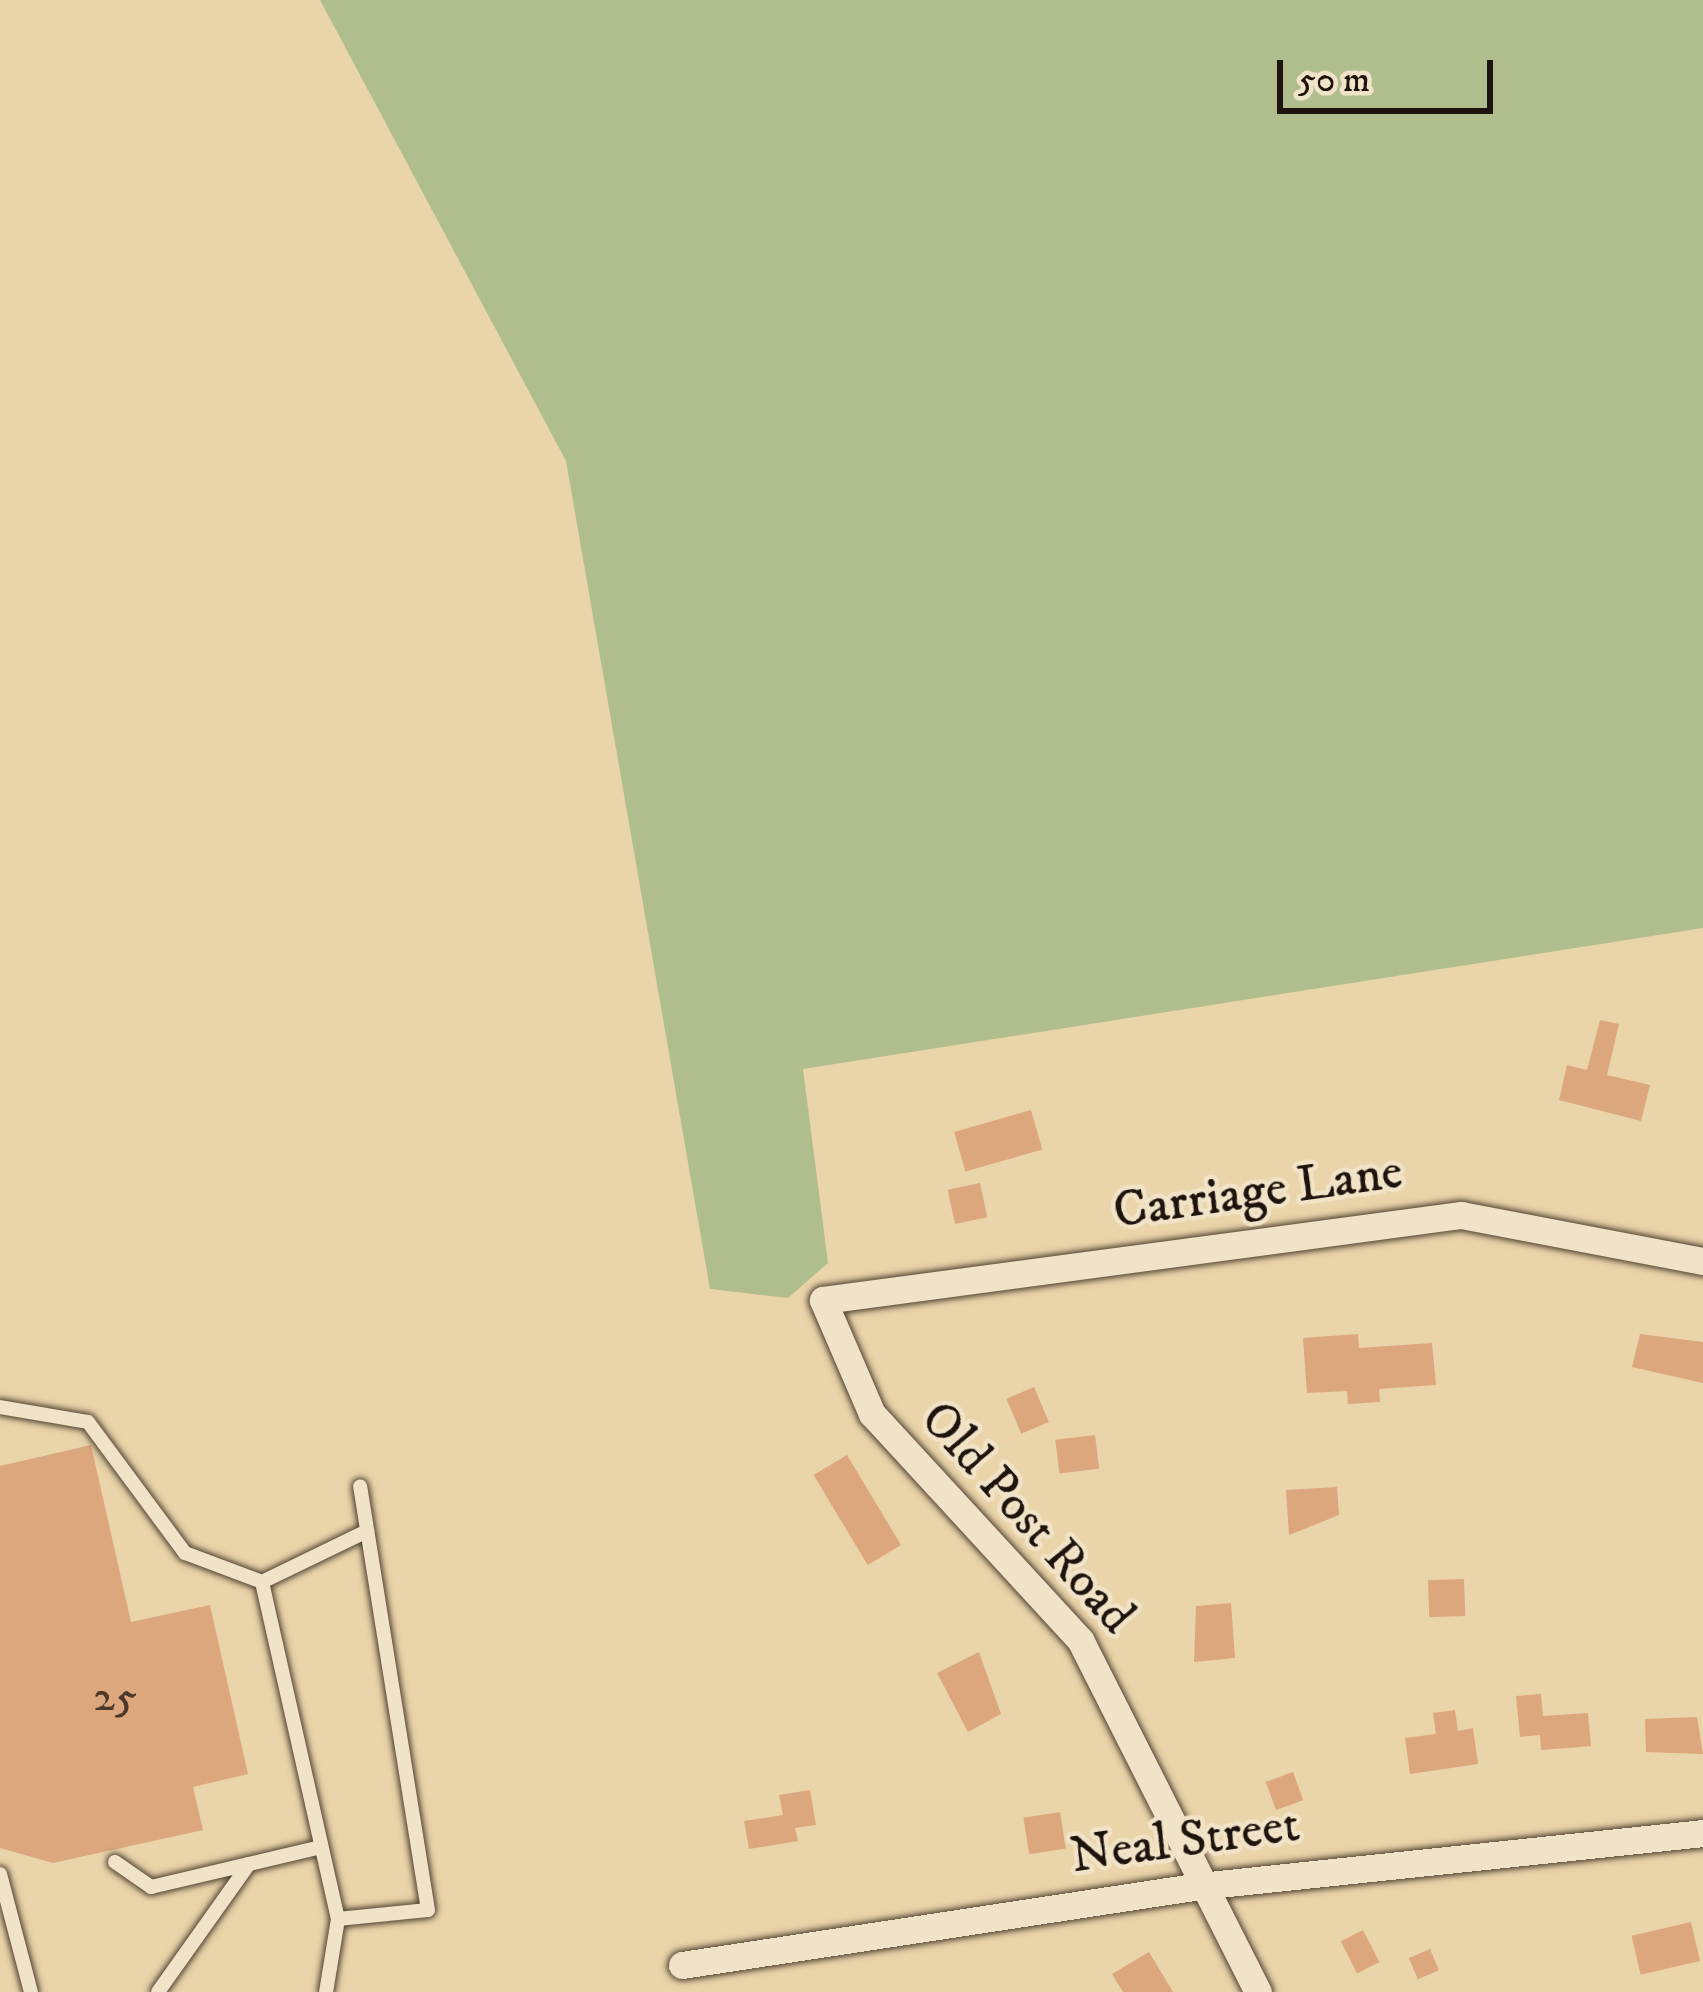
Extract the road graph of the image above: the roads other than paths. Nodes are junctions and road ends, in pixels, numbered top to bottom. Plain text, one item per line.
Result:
1 (1703, 1262) edge
2 (823, 1300) joint
3 (0, 1406) edge
4 (360, 1486) dead end
5 (367, 1532) junction
6 (262, 1582) junction
7 (1703, 1832) edge
8 (321, 1847) junction
9 (115, 1862) dead end
10 (249, 1864) junction
11 (0, 1874) edge
12 (1200, 1886) junction
13 (338, 1919) junction
14 (682, 1965) dead end
15 (31, 1992) edge
16 (158, 1992) edge
17 (326, 1992) edge
18 (1258, 1992) edge

1 - 2 street, Carriage Lane
2 - 12 street, Old Post Road
3 - 6 lane
4 - 5 lane
5 - 6 lane
5 - 13 lane
6 - 8 lane
7 - 12 street, Neal Street
8 - 10 lane
8 - 13 lane
9 - 10 lane
10 - 16 lane
11 - 15 lane
12 - 14 street, Neal Street
12 - 18 street, Old Post Road
13 - 17 lane

